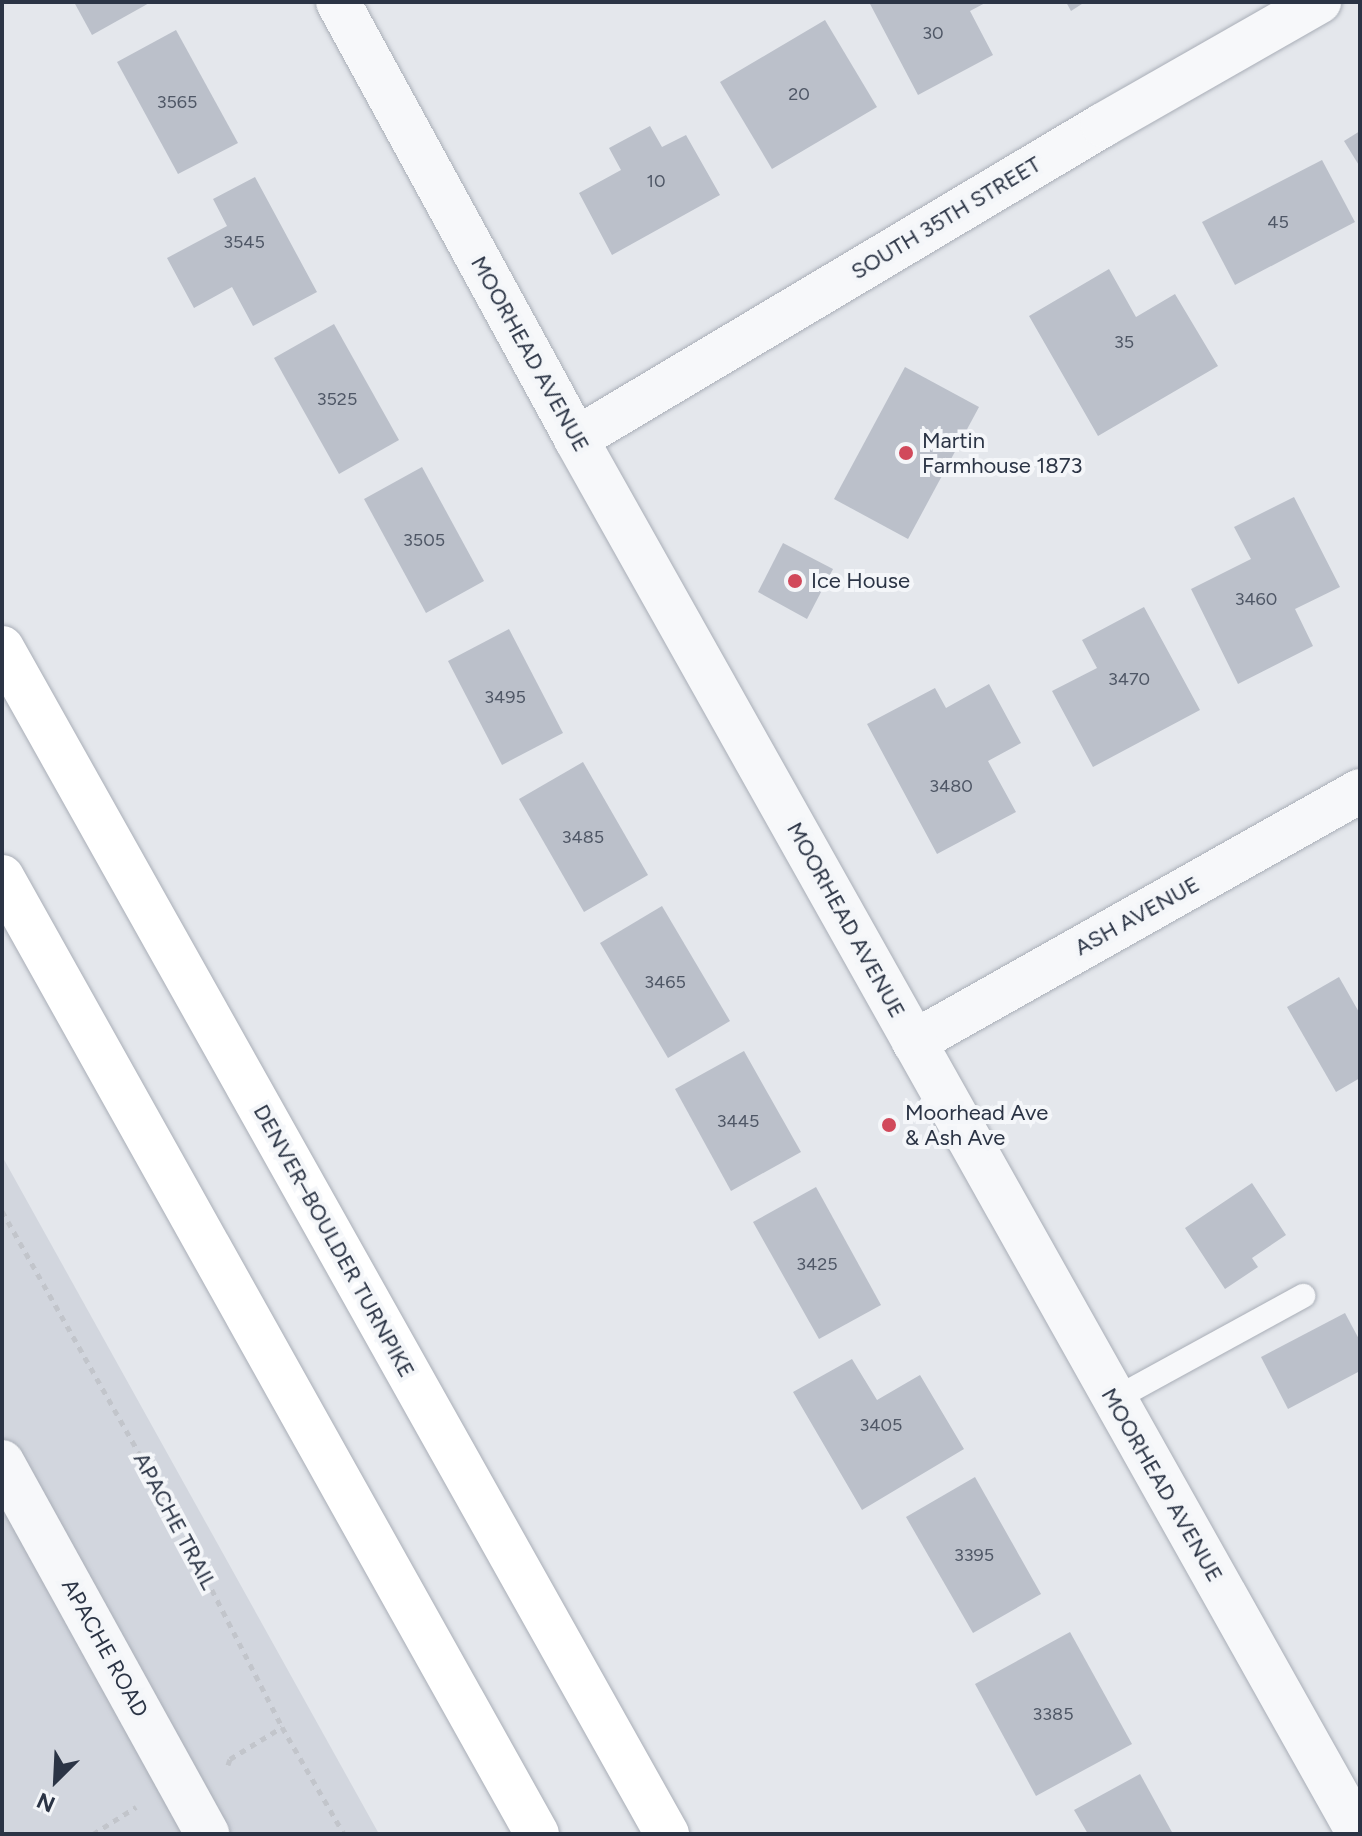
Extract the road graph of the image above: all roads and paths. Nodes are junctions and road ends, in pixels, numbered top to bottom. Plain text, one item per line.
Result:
1 (338, 2) edge
2 (1319, 2) edge
3 (576, 439) junction
4 (2, 648) edge
5 (1360, 791) edge
6 (2, 877) edge
7 (914, 1042) junction
8 (2, 1211) edge
9 (1303, 1296) dead end
10 (1113, 1400) junction
11 (2, 1462) edge
12 (207, 1834) edge
13 (344, 1834) edge
14 (537, 1834) edge
15 (667, 1834) edge
16 (1359, 1834) edge

1 - 3 street, MOORHEAD AVENUE
2 - 3 street, SOUTH 35TH STREET
3 - 7 street, MOORHEAD AVENUE
4 - 15 highway, DENVER–BOULDER TURNPIKE
5 - 7 street, ASH AVENUE
6 - 14 highway
7 - 10 street, MOORHEAD AVENUE
8 - 13 path, APACHE TRAIL
9 - 10 lane
10 - 16 street, MOORHEAD AVENUE
11 - 12 street, APACHE ROAD

